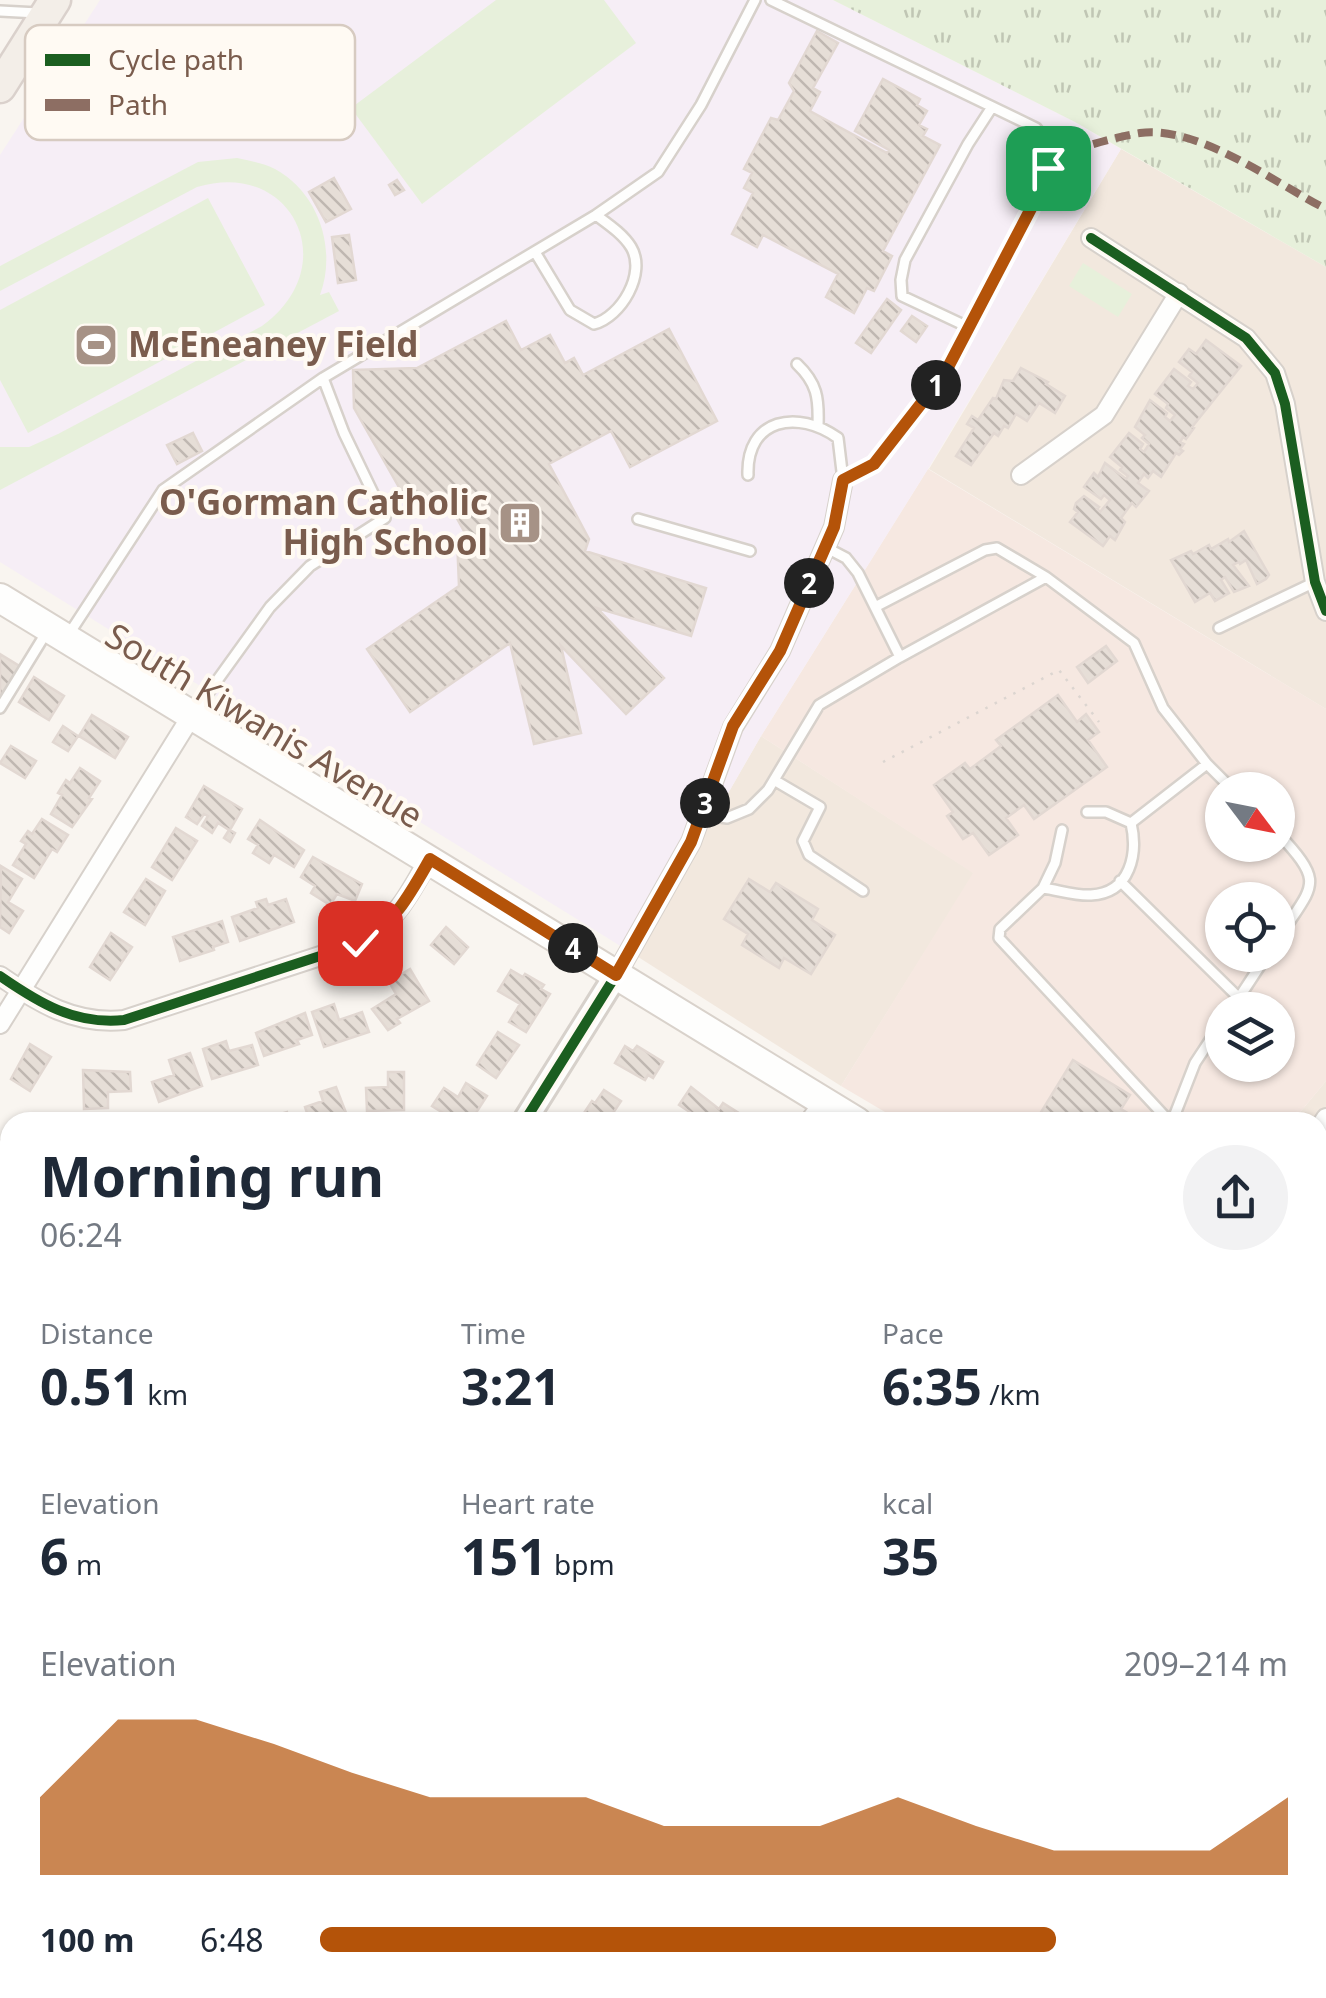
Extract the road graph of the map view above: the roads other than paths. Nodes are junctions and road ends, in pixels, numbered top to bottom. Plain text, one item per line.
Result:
1 (754, 0) edge
2 (771, 0) edge
3 (50, 7) edge
4 (0, 10) edge
5 (25, 47) edge
6 (0, 87) edge
7 (992, 107) junction
8 (596, 215) junction
9 (1092, 238) dead end
10 (535, 252) junction
11 (1179, 294) junction
12 (968, 328) junction
13 (796, 364) dead end
14 (323, 378) junction
15 (818, 425) junction
16 (1020, 474) dead end
17 (748, 476) dead end
18 (843, 480) junction
19 (638, 519) dead end
20 (825, 547) junction
21 (750, 552) dead end
22 (1046, 577) junction
23 (1315, 582) junction
24 (0, 598) edge
25 (875, 607) junction
26 (1326, 611) edge
27 (1219, 628) dead end
28 (58, 633) junction
29 (900, 657) junction
30 (0, 708) edge
31 (192, 714) junction
32 (1207, 764) junction
33 (1215, 772) edge
34 (774, 780) junction
35 (1087, 812) dead end
36 (701, 814) junction
37 (1131, 822) junction
38 (1062, 830) dead end
39 (1295, 852) edge
40 (430, 859) junction
41 (1120, 880) junction
42 (1043, 888) junction
43 (864, 891) dead end
44 (1295, 912) edge
45 (616, 975) junction
46 (0, 976) edge
47 (21, 990) junction
48 (1233, 992) edge
49 (0, 1024) edge
50 (1205, 1048) edge
51 (530, 1112) edge
52 (817, 1112) edge
53 (1162, 1112) edge
54 (1175, 1112) edge

1 - 8 lane
2 - 7 lane
3 - 4 lane
5 - 6 main road
7 - 12 lane
7 - 12 lane
8 - 10 lane
8 - 10 lane
9 - 11 street
10 - 14 lane
11 - 16 street
11 - 23 street
12 - 18 lane
13 - 15 lane
14 - 28 lane
14 - 31 lane
15 - 17 lane
15 - 18 lane
18 - 20 street
19 - 21 lane
20 - 25 lane
20 - 36 street
22 - 25 lane
22 - 29 lane
22 - 32 lane
23 - 26 street
23 - 27 lane
24 - 28 main road, South Kiwanis Avenue
25 - 29 lane
28 - 30 lane
28 - 31 main road, South Kiwanis Avenue
29 - 34 lane
31 - 40 main road, South Kiwanis Avenue
31 - 47 street
32 - 33 lane
32 - 37 lane
34 - 36 lane
34 - 43 lane
35 - 37 lane
36 - 45 street
37 - 41 lane
38 - 42 lane
39 - 44 lane
40 - 45 main road, South Kiwanis Avenue
40 - 47 street
41 - 42 lane
41 - 48 lane
42 - 53 lane
45 - 51 street
45 - 52 main road, South Kiwanis Avenue
46 - 47 street
47 - 49 street
50 - 54 lane

